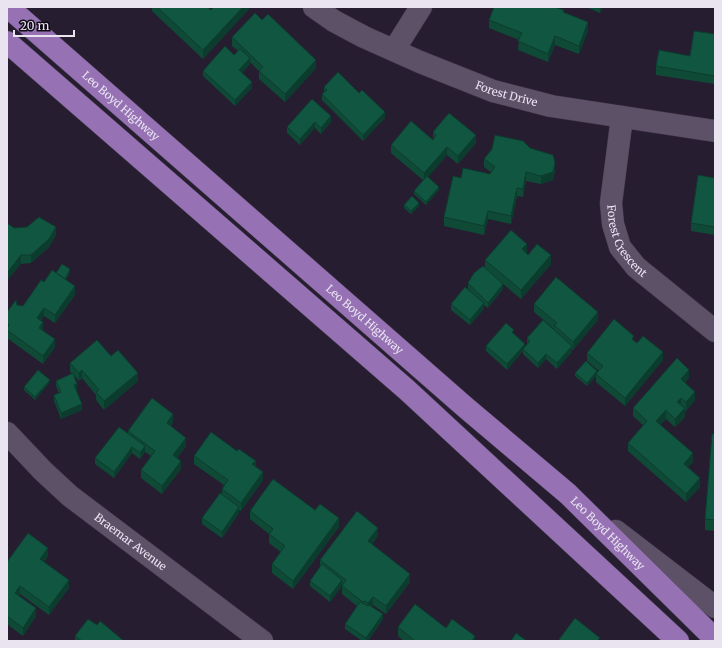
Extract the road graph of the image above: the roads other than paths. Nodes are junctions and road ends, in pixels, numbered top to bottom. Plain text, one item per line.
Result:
1 (8, 7) edge
2 (314, 7) edge
3 (421, 7) edge
4 (7, 42) edge
5 (394, 50) junction
6 (622, 117) junction
7 (715, 130) edge
8 (715, 331) edge
9 (7, 433) edge
10 (568, 494) junction
11 (715, 607) edge
12 (715, 639) edge
13 (262, 641) edge
14 (678, 641) edge

1 - 10 highway, Leo Boyd Highway
2 - 5 street, Forest Drive
3 - 5 street
4 - 14 highway
5 - 6 street, Forest Drive
6 - 7 street, Forest Drive
6 - 8 street, Forest Crescent
9 - 13 street, Braemar Avenue
10 - 11 street
10 - 12 highway, Leo Boyd Highway

